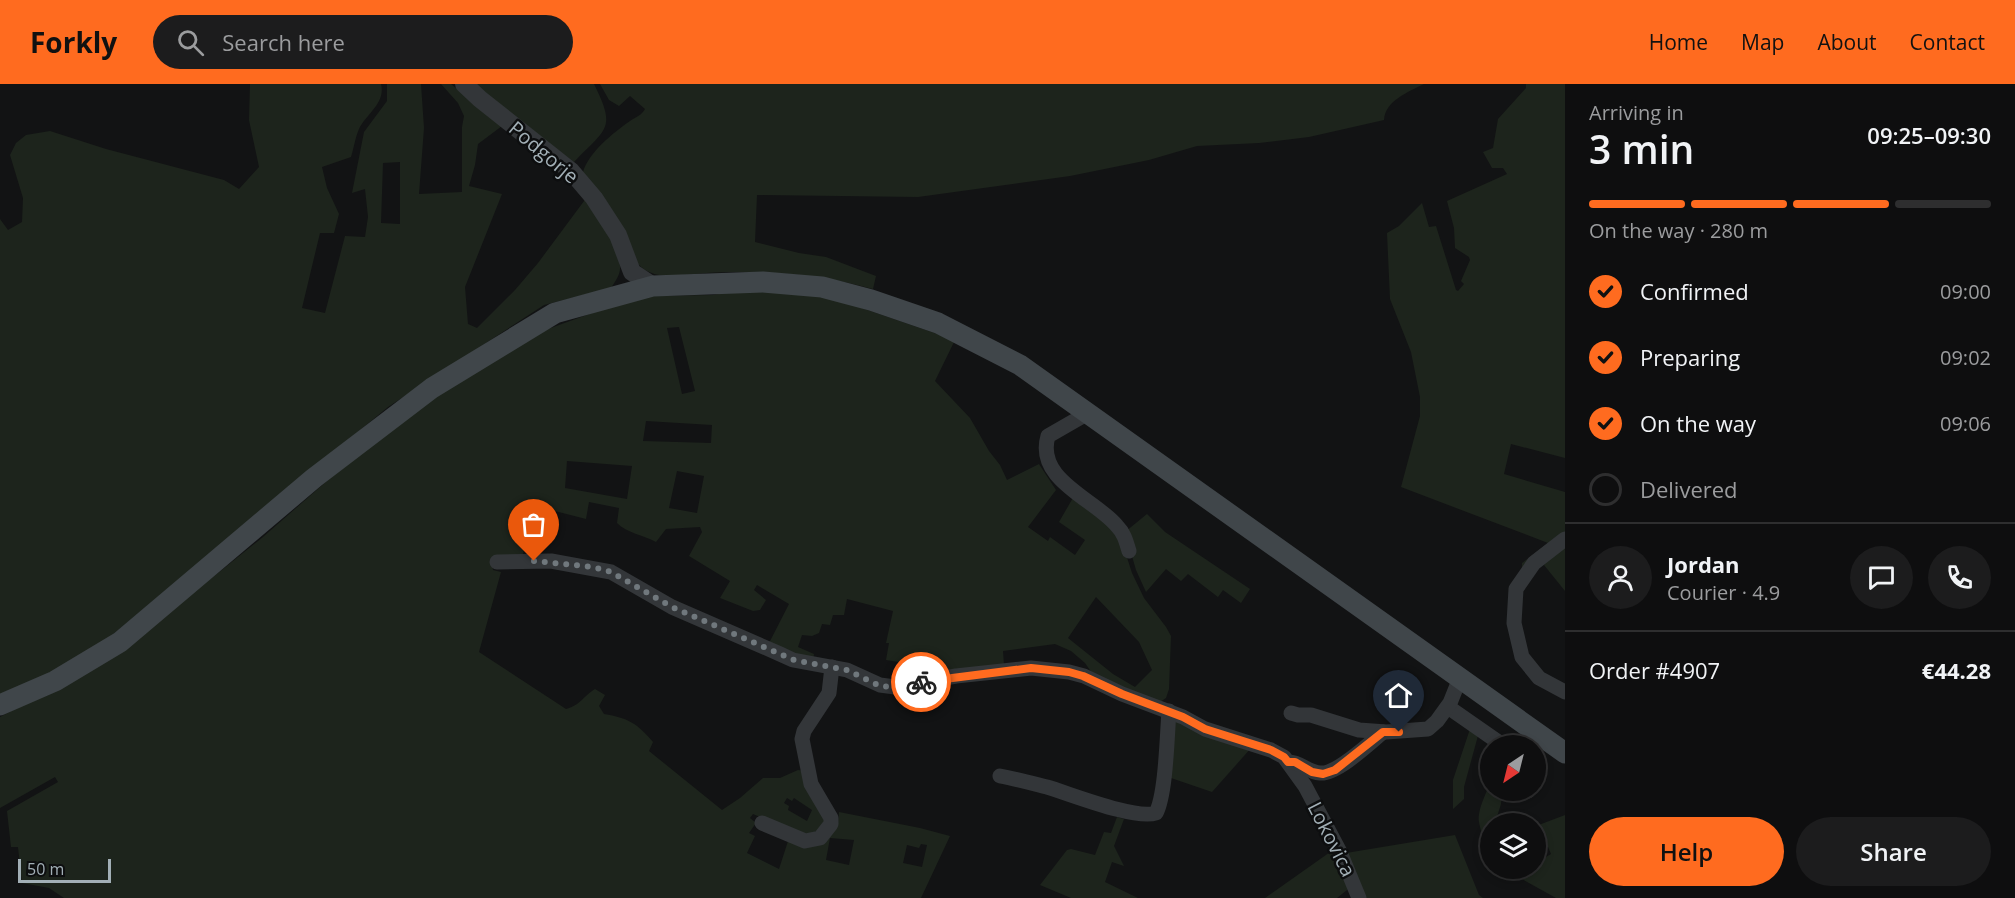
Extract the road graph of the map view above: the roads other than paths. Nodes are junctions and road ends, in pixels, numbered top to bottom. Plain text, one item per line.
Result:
1 (464, 84) edge
2 (653, 286) junction
3 (1088, 413) junction
4 (1565, 539) edge
5 (1129, 551) dead end
6 (497, 562) dead end
7 (832, 667) junction
8 (1460, 678) junction
9 (1565, 692) edge
10 (0, 705) edge
11 (1448, 707) junction
12 (1169, 711) junction
13 (1291, 712) dead end
14 (1383, 732) junction
15 (1488, 735) edge
16 (1565, 753) edge
17 (1288, 762) junction
18 (1000, 776) dead end
19 (762, 823) dead end
20 (1359, 898) edge

1 - 2 street, Podgorje
2 - 3 main road
2 - 10 main road
3 - 5 street
3 - 8 main road
4 - 9 street
6 - 7 street, Lokovica
7 - 12 street, Lokovica
7 - 19 street
8 - 11 street
8 - 16 main road
11 - 14 street
11 - 15 street
12 - 17 street, Lokovica
12 - 18 street
13 - 14 street
14 - 17 street
17 - 20 street, Lokovica

